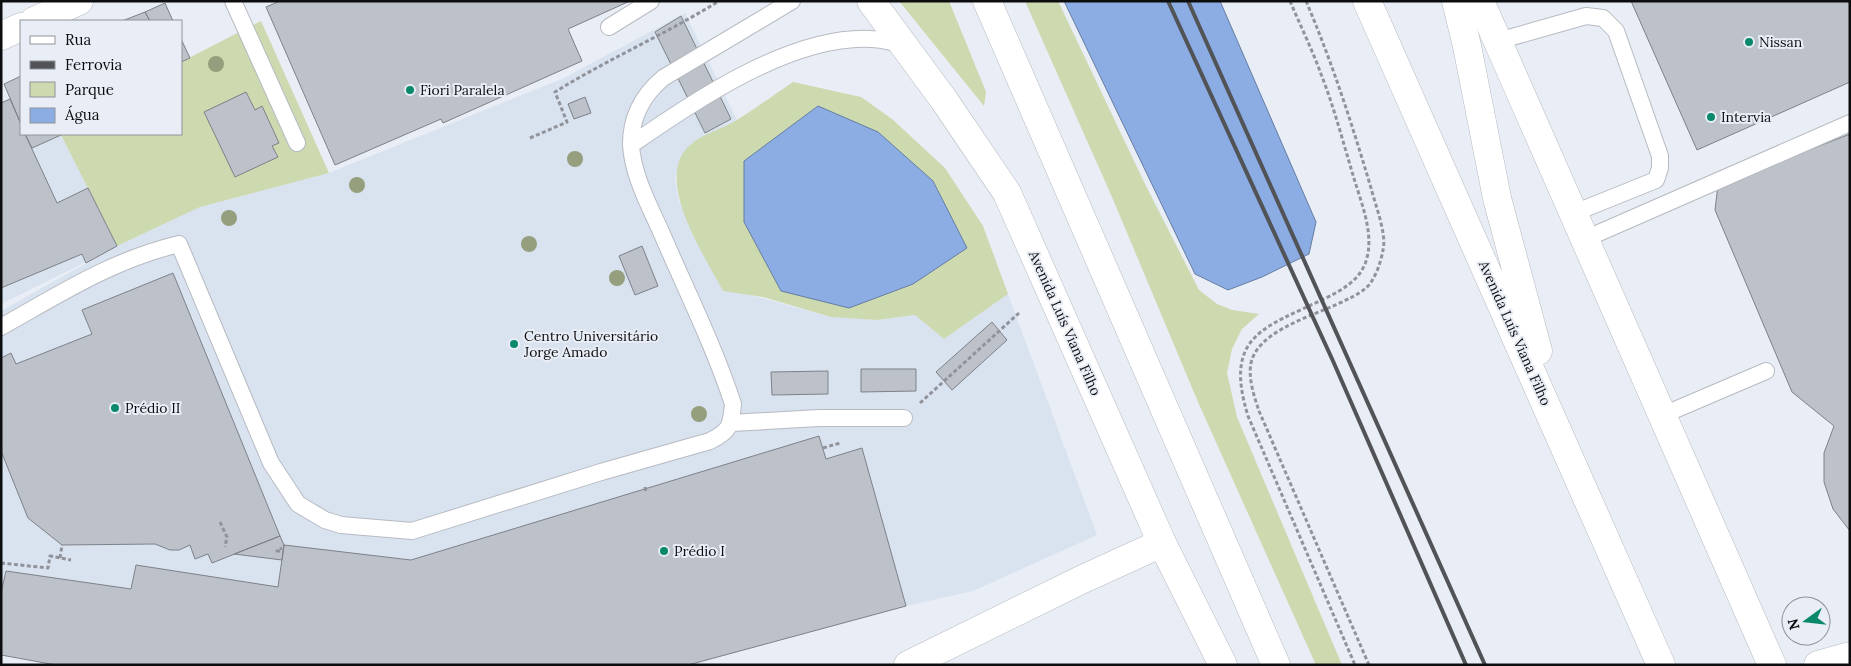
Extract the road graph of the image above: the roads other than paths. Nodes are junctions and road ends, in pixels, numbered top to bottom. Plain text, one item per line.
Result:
1 (79, 1) edge
2 (233, 1) edge
3 (651, 1) edge
4 (792, 1) edge
5 (871, 1) edge
6 (987, 1) edge
7 (1368, 1) edge
8 (1456, 1) edge
9 (1480, 1) edge
10 (36, 20) edge
11 (20, 27) edge
12 (609, 27) dead end
13 (1, 36) edge
14 (1498, 41) junction
15 (904, 45) junction
16 (1850, 123) edge
17 (297, 143) dead end
18 (631, 145) junction
19 (1574, 213) junction
20 (1585, 239) junction
21 (1, 327) edge
22 (1766, 371) dead end
23 (1663, 415) junction
24 (904, 418) dead end
25 (732, 422) junction
26 (1559, 432) junction
27 (1162, 544) junction
28 (1850, 656) edge
29 (908, 665) edge
30 (1224, 665) edge
31 (1276, 665) edge
32 (1661, 665) edge
33 (1772, 665) edge
34 (1818, 665) edge

1 - 10 main road
2 - 17 lane
3 - 12 lane
4 - 18 lane
5 - 15 main road, Avenida Luís Viana Filho
6 - 31 main road
7 - 26 main road, Avenida Luís Viana Filho
8 - 26 main road
9 - 14 main road
11 - 13 main road
14 - 19 main road
14 - 19 lane
15 - 18 lane
15 - 27 main road, Avenida Luís Viana Filho
16 - 20 lane
18 - 25 lane
19 - 20 main road
20 - 23 main road
21 - 25 lane
22 - 23 lane
23 - 33 main road
24 - 25 lane
26 - 32 main road, Avenida Luís Viana Filho
27 - 29 main road
27 - 30 main road, Avenida Luís Viana Filho
28 - 34 main road

